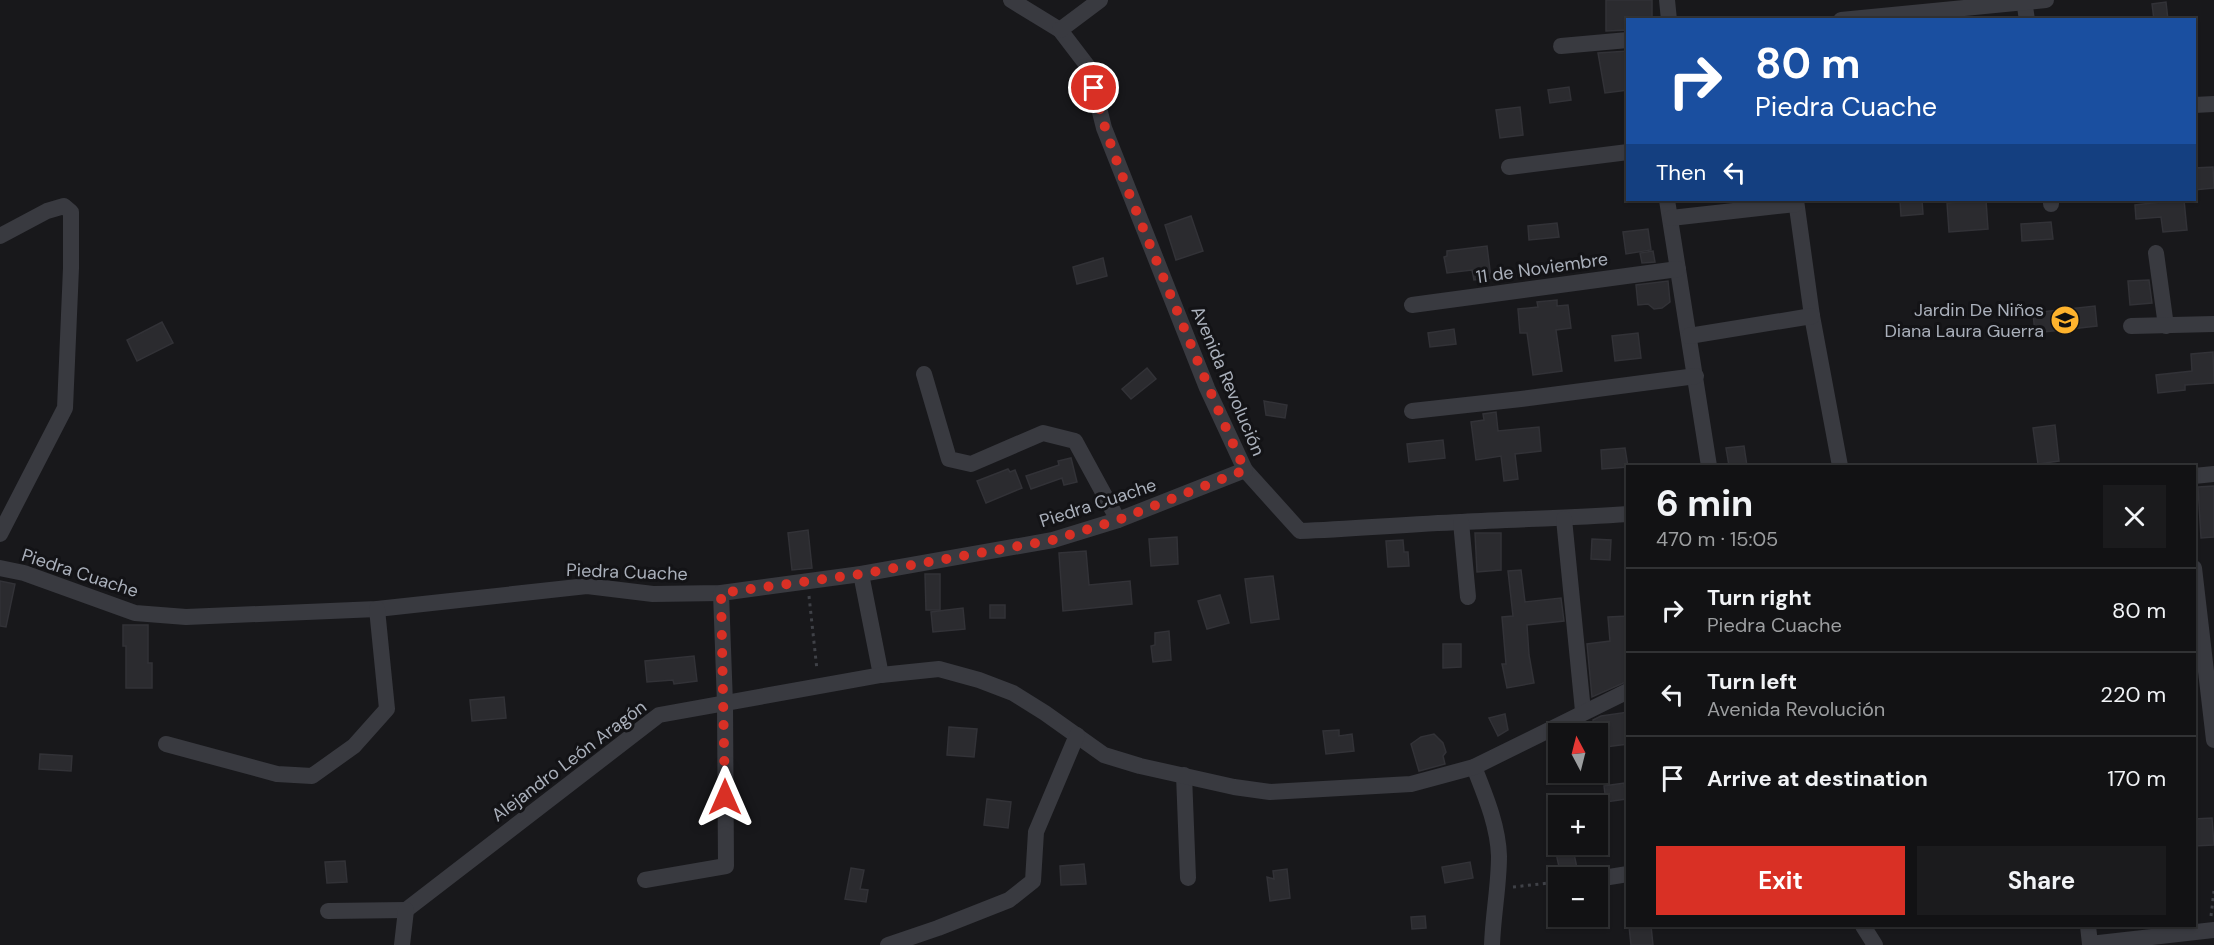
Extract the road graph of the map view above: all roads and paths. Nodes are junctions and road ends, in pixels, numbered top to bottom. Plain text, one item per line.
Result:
1 (1011, 0) edge
2 (1100, 0) edge
3 (1667, 0) edge
4 (2046, 0) edge
5 (2024, 1) edge
6 (1911, 11) edge
7 (1669, 18) edge
8 (1857, 18) edge
9 (2027, 18) edge
10 (1060, 30) junction
11 (1626, 40) edge
12 (1561, 46) dead end
13 (2214, 104) edge
14 (2196, 105) edge
15 (1626, 152) edge
16 (1509, 167) dead end
17 (1667, 201) edge
18 (1796, 202) edge
19 (1671, 218) junction
20 (0, 236) edge
21 (2156, 253) dead end
22 (1678, 269) junction
23 (1412, 305) dead end
24 (1812, 316) junction
25 (2214, 324) edge
26 (2132, 326) dead end
27 (2166, 326) junction
28 (1689, 336) junction
29 (924, 375) dead end
30 (1696, 376) junction
31 (1412, 411) dead end
32 (1709, 465) edge
33 (1840, 465) edge
34 (1245, 470) junction
35 (2214, 474) edge
36 (2196, 476) edge
37 (1626, 514) edge
38 (1564, 519) junction
39 (1118, 520) junction
40 (1461, 522) junction
41 (0, 534) edge
42 (0, 568) edge
43 (861, 574) junction
44 (807, 583) junction
45 (721, 593) junction
46 (1468, 597) dead end
47 (2196, 602) edge
48 (377, 609) junction
49 (2198, 636) edge
50 (881, 675) junction
51 (819, 687) junction
52 (1626, 692) edge
53 (725, 704) junction
54 (1583, 711) junction
55 (1077, 735) junction
56 (2214, 740) edge
57 (166, 744) dead end
58 (1474, 766) junction
59 (1184, 775) junction
60 (1626, 874) edge
61 (1608, 877) edge
62 (1188, 878) dead end
63 (645, 879) dead end
64 (1548, 883) edge
65 (1497, 889) junction
66 (2214, 891) edge
67 (406, 910) junction
68 (328, 911) dead end
69 (1864, 927) edge
70 (2088, 927) edge
71 (2212, 930) edge
72 (2090, 944) edge
73 (402, 945) edge
74 (888, 945) edge
75 (1492, 945) edge
76 (1875, 945) edge

1 - 10 street
2 - 10 street
3 - 7 street
4 - 5 street
5 - 6 street
5 - 9 street
6 - 8 street
10 - 34 street, Avenida Revolución
11 - 12 street
13 - 14 street
15 - 16 street
17 - 19 street
18 - 19 street
18 - 24 street
19 - 22 street
20 - 41 street
21 - 27 street
22 - 23 street, 11 de Noviembre
22 - 28 street
24 - 28 street
24 - 33 street
25 - 27 street
26 - 27 street
28 - 30 street
29 - 39 street
30 - 31 street
30 - 32 street
34 - 39 street, Piedra Cuache
34 - 40 street, Avenida Revolución
35 - 36 street
37 - 38 street, Avenida Revolución
38 - 40 street, Avenida Revolución
38 - 54 street
39 - 43 street, Piedra Cuache
40 - 46 street
42 - 48 street, Piedra Cuache
43 - 44 street, Piedra Cuache
43 - 50 street
44 - 45 street, Piedra Cuache
44 - 51 path
45 - 48 street, Piedra Cuache
45 - 53 street
47 - 49 street
48 - 57 street
49 - 56 street
50 - 51 street, Alejandro León Aragón
50 - 55 street, Alejandro León Aragón
51 - 53 street, Alejandro León Aragón
52 - 54 street, Alejandro León Aragón
53 - 63 street
53 - 67 street, Alejandro León Aragón
54 - 58 street, Alejandro León Aragón
55 - 59 street, Alejandro León Aragón
55 - 74 street
58 - 59 street, Alejandro León Aragón
58 - 65 street
59 - 62 street
60 - 61 street
64 - 65 path
65 - 75 street
66 - 71 path
67 - 68 street
67 - 73 street
69 - 76 street
70 - 72 street
71 - 72 street

